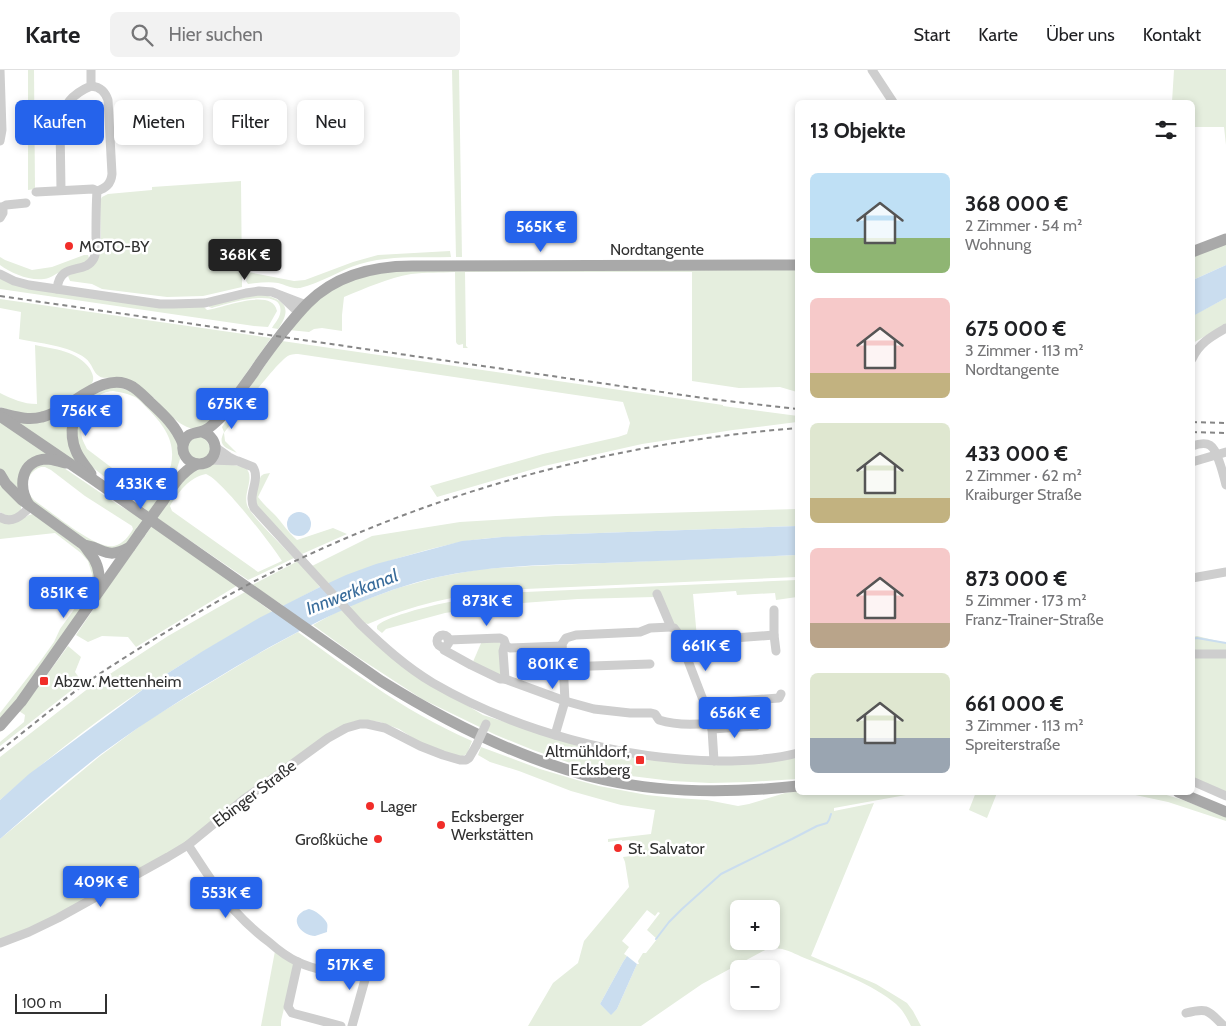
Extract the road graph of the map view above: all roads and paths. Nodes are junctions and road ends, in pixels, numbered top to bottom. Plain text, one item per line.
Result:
1 (0, 70) edge
2 (91, 70) edge
3 (872, 70) edge
4 (91, 86) junction
5 (892, 100) edge
6 (0, 141) edge
7 (61, 190) junction
8 (97, 191) junction
9 (36, 192) dead end
10 (26, 203) dead end
11 (1, 208) edge
12 (0, 218) edge
13 (1226, 239) edge
14 (1195, 251) edge
15 (795, 266) edge
16 (0, 274) edge
17 (57, 289) junction
18 (302, 308) junction
19 (1226, 328) edge
20 (1195, 354) edge
21 (90, 391) junction
22 (0, 415) edge
23 (223, 416) junction
24 (171, 421) junction
25 (199, 432) junction
26 (215, 444) junction
27 (1195, 445) edge
28 (184, 449) junction
29 (1222, 454) edge
30 (210, 460) junction
31 (238, 461) junction
32 (1195, 461) edge
33 (197, 464) junction
34 (73, 465) junction
35 (0, 474) edge
36 (94, 480) junction
37 (177, 480) junction
38 (1226, 485) edge
39 (30, 507) junction
40 (0, 517) edge
41 (132, 546) junction
42 (85, 548) junction
43 (105, 552) junction
44 (117, 567) junction
45 (1225, 572) edge
46 (1195, 577) edge
47 (97, 594) junction
48 (657, 594) dead end
49 (774, 610) dead end
50 (671, 627) junction
51 (774, 635) junction
52 (505, 644) junction
53 (682, 645) junction
54 (562, 646) junction
55 (776, 651) dead end
56 (1195, 654) edge
57 (1226, 654) edge
58 (650, 664) dead end
59 (563, 667) junction
60 (505, 679) junction
61 (781, 694) dead end
62 (565, 701) junction
63 (705, 705) junction
64 (491, 712) junction
65 (0, 726) edge
66 (711, 726) junction
67 (756, 726) dead end
68 (555, 735) junction
69 (795, 754) edge
70 (714, 761) junction
71 (1195, 782) edge
72 (795, 786) edge
73 (1185, 795) edge
74 (1226, 796) edge
75 (1226, 812) edge
76 (188, 845) junction
77 (0, 943) edge
78 (298, 962) junction
79 (1186, 1013) dead end
80 (341, 1026) edge
81 (352, 1026) edge
82 (1224, 1026) edge

1 - 6 street
2 - 4 street
3 - 5 street
4 - 7 street
4 - 8 street
7 - 8 street
7 - 9 street
8 - 17 street
10 - 11 street
11 - 12 street
13 - 14 main road
15 - 18 main road, Nordtangente
16 - 17 street
17 - 18 street
18 - 23 main road, Nordtangente
19 - 20 street
21 - 22 main road
21 - 24 main road
21 - 36 main road
22 - 34 main road
23 - 25 main road, Nordtangente
23 - 26 main road, Nordtangente
24 - 25 main road
24 - 28 main road
25 - 26 main road
25 - 28 main road
26 - 30 main road
26 - 31 street
27 - 29 street
28 - 33 main road
28 - 37 main road
29 - 32 street
29 - 38 street
30 - 31 street
30 - 33 main road
31 - 64 street
33 - 37 main road
34 - 36 main road
34 - 39 main road
35 - 39 main road
36 - 72 main road
37 - 41 main road, bridge
39 - 40 street
39 - 42 main road
41 - 43 main road
41 - 44 main road
42 - 43 main road
42 - 44 main road
42 - 47 main road
43 - 44 main road
44 - 47 main road
45 - 46 street
47 - 65 main road
48 - 50 street
49 - 51 street
50 - 53 street
50 - 54 street
51 - 53 street
51 - 55 street
52 - 54 street
52 - 60 street
52 - 60 street
53 - 63 street
54 - 59 street
56 - 57 street
58 - 59 street
59 - 62 street
60 - 62 street
61 - 63 street
62 - 66 street
62 - 68 street
63 - 66 street
64 - 68 street
64 - 76 street, Ebinger Straße, bridge
66 - 67 street
66 - 70 street
68 - 70 street
69 - 70 street
71 - 74 street
73 - 75 main road
76 - 77 street, Ebinger Straße
76 - 78 street
78 - 80 street
78 - 81 street
79 - 82 street

